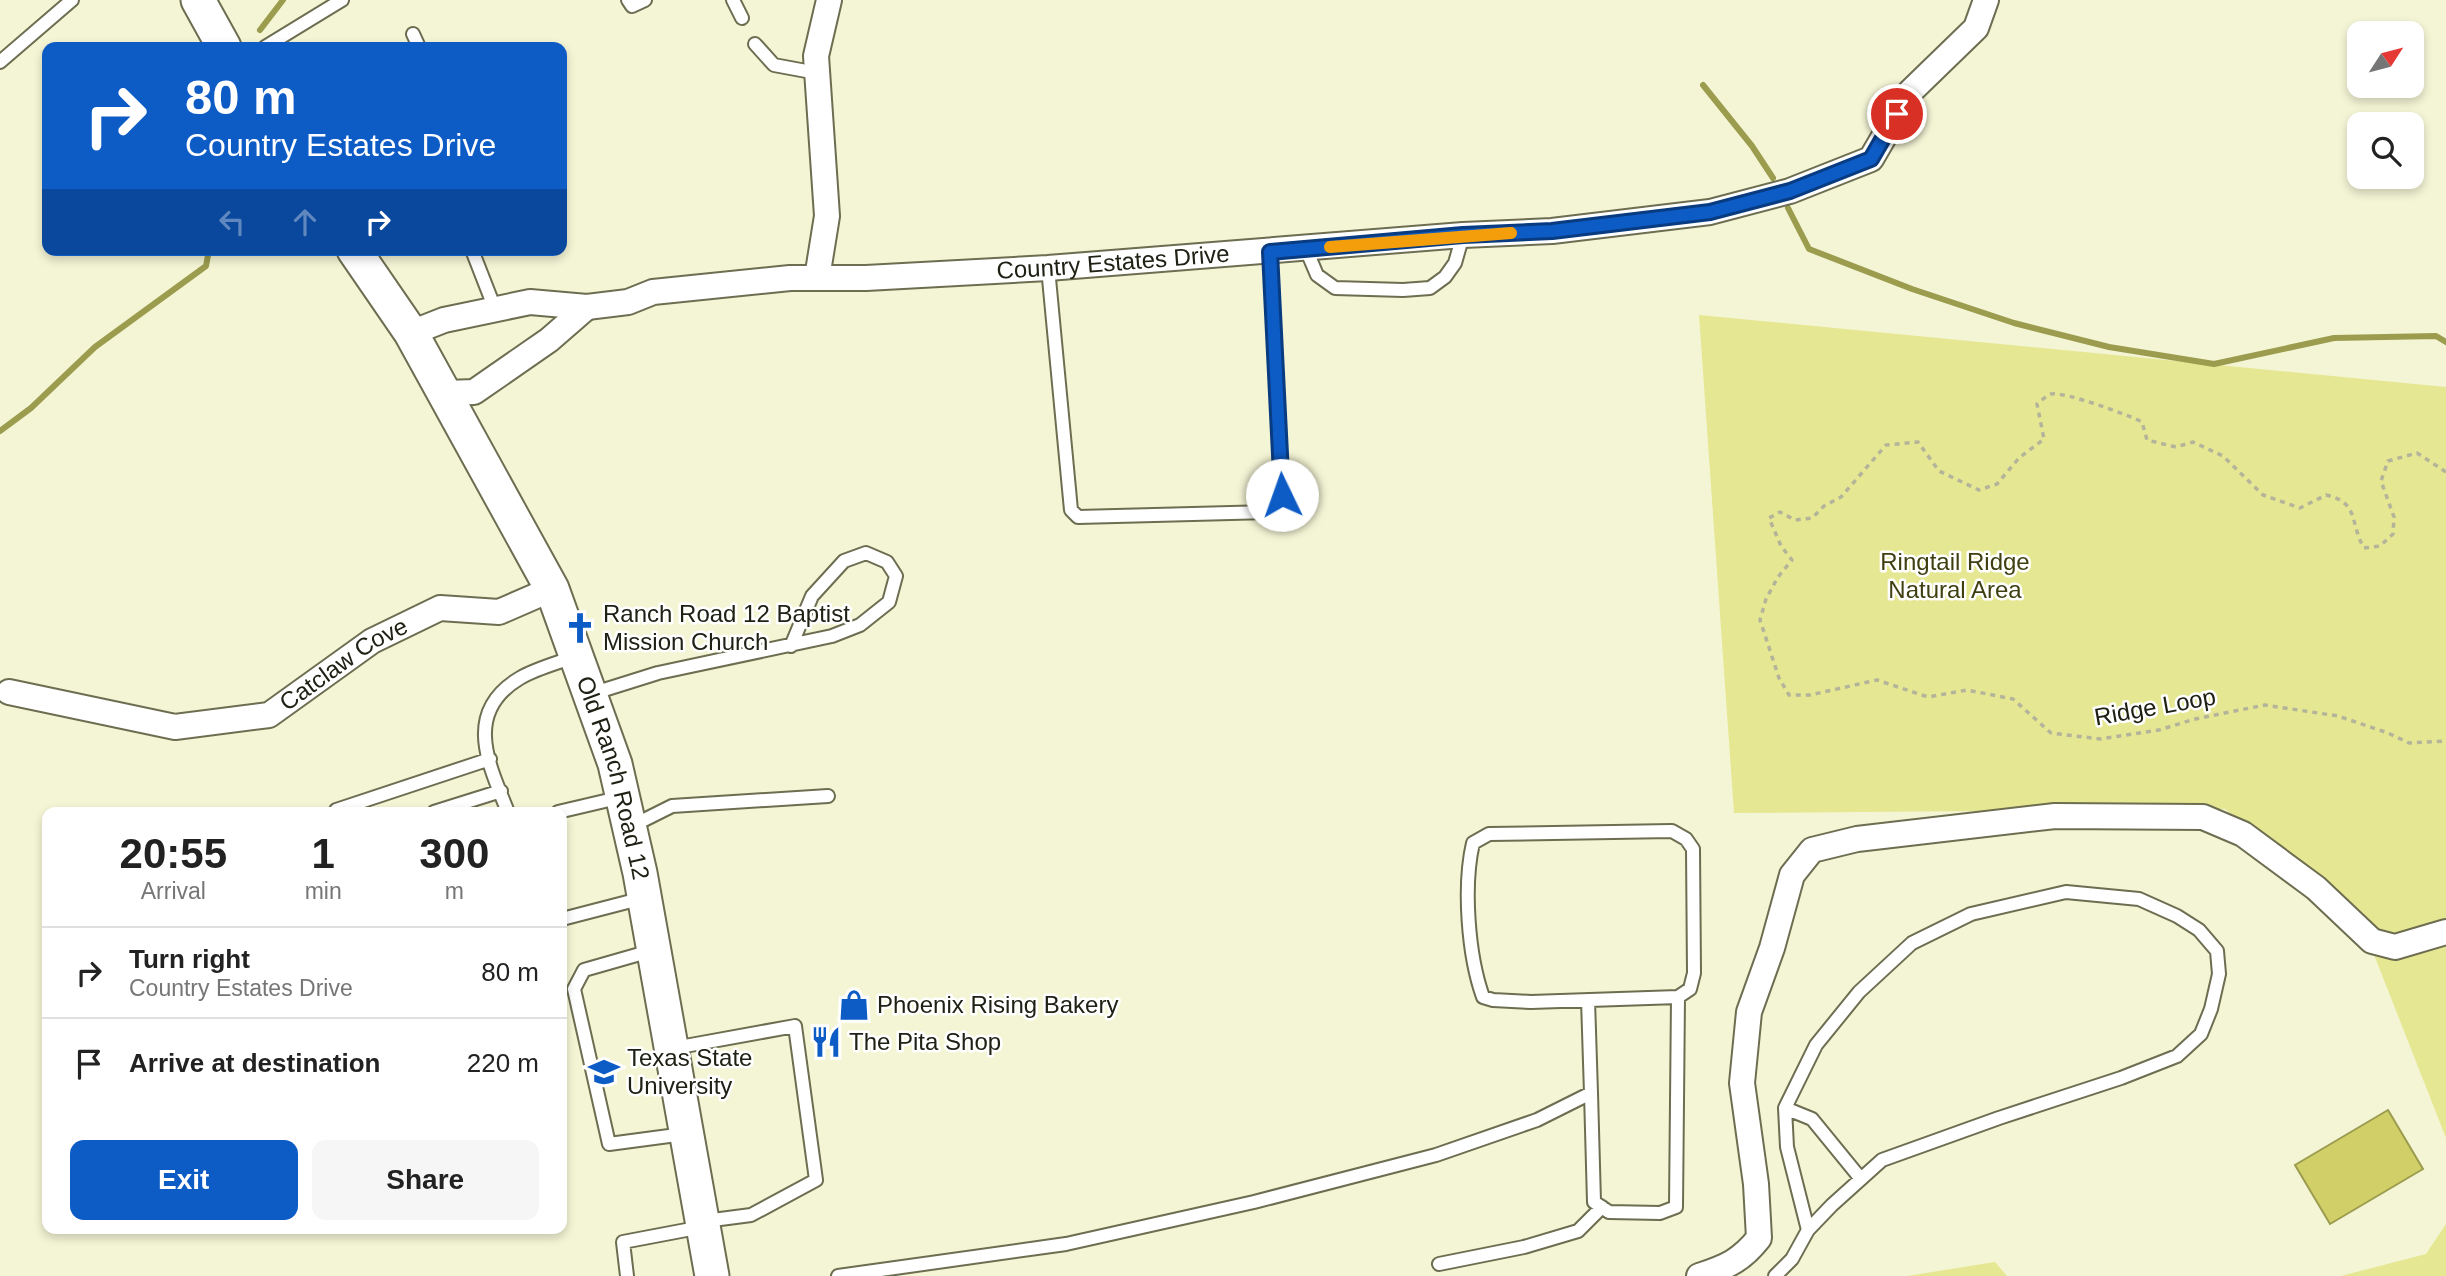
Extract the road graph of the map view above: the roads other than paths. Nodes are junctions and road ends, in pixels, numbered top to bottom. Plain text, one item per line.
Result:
1 (72, 0) edge
2 (198, 0) edge
3 (342, 0) edge
4 (628, 0) edge
5 (645, 0) edge
6 (733, 0) edge
7 (829, 0) edge
8 (1986, 0) edge
9 (742, 18) dead end
10 (413, 34) dead end
11 (221, 42) edge
12 (273, 42) edge
13 (417, 42) edge
14 (755, 44) dead end
15 (0, 62) edge
16 (817, 73) junction
17 (1463, 235) junction
18 (1307, 249) junction
19 (1270, 252) junction
20 (358, 256) edge
21 (474, 256) edge
22 (1048, 268) junction
23 (817, 278) junction
24 (587, 307) junction
25 (495, 309) junction
26 (411, 333) junction
27 (446, 393) junction
28 (552, 589) junction
29 (791, 646) junction
30 (576, 656) junction
31 (9, 692) dead end
32 (590, 694) junction
33 (490, 759) junction
34 (500, 791) junction
35 (828, 796) dead end
36 (345, 807) edge
37 (450, 807) edge
38 (506, 807) edge
39 (567, 812) edge
40 (626, 812) junction
41 (644, 897) junction
42 (567, 918) edge
43 (2446, 932) edge
44 (654, 950) junction
45 (1678, 997) junction
46 (1588, 1000) junction
47 (672, 1048) junction
48 (1591, 1093) junction
49 (1785, 1108) junction
50 (688, 1134) junction
51 (1861, 1179) junction
52 (1602, 1207) junction
53 (701, 1224) junction
54 (1808, 1230) junction
55 (1439, 1264) dead end
56 (627, 1276) edge
57 (712, 1276) edge
58 (838, 1276) edge
59 (1699, 1276) edge
60 (1775, 1276) edge

1 - 15 lane
2 - 11 main road
3 - 12 lane
4 - 5 lane
6 - 9 lane
7 - 16 street
8 - 17 street, Country Estates Drive
10 - 13 lane
14 - 16 lane
16 - 23 street
17 - 18 street, Country Estates Drive
17 - 18 lane
18 - 19 street, Country Estates Drive
19 - 22 street, Country Estates Drive
19 - 22 lane
20 - 26 main road, Old Ranch Road 12
21 - 25 lane
22 - 23 street, Country Estates Drive
23 - 24 street, Country Estates Drive
24 - 25 street, Country Estates Drive
24 - 27 street
25 - 26 street, Country Estates Drive
26 - 27 main road, Old Ranch Road 12
27 - 28 main road, Old Ranch Road 12
28 - 30 main road, Old Ranch Road 12
28 - 31 street, Catclaw Cove
29 - 29 lane
29 - 32 lane
30 - 32 main road, Old Ranch Road 12
30 - 33 lane
32 - 40 main road, Old Ranch Road 12
33 - 34 lane
33 - 36 lane
34 - 37 lane
34 - 38 lane
35 - 40 lane
39 - 40 lane
40 - 41 main road, Old Ranch Road 12
41 - 42 lane
41 - 44 main road, Old Ranch Road 12
43 - 59 street
44 - 47 main road, Old Ranch Road 12
44 - 50 lane
45 - 46 lane
45 - 46 lane
45 - 52 lane
46 - 48 lane
47 - 50 main road, Old Ranch Road 12
47 - 53 lane
48 - 52 lane
48 - 58 lane
49 - 51 lane
49 - 51 lane
49 - 54 lane
50 - 53 main road, Old Ranch Road 12
51 - 54 lane
52 - 55 lane
53 - 56 lane
53 - 57 main road, Old Ranch Road 12
54 - 60 lane

